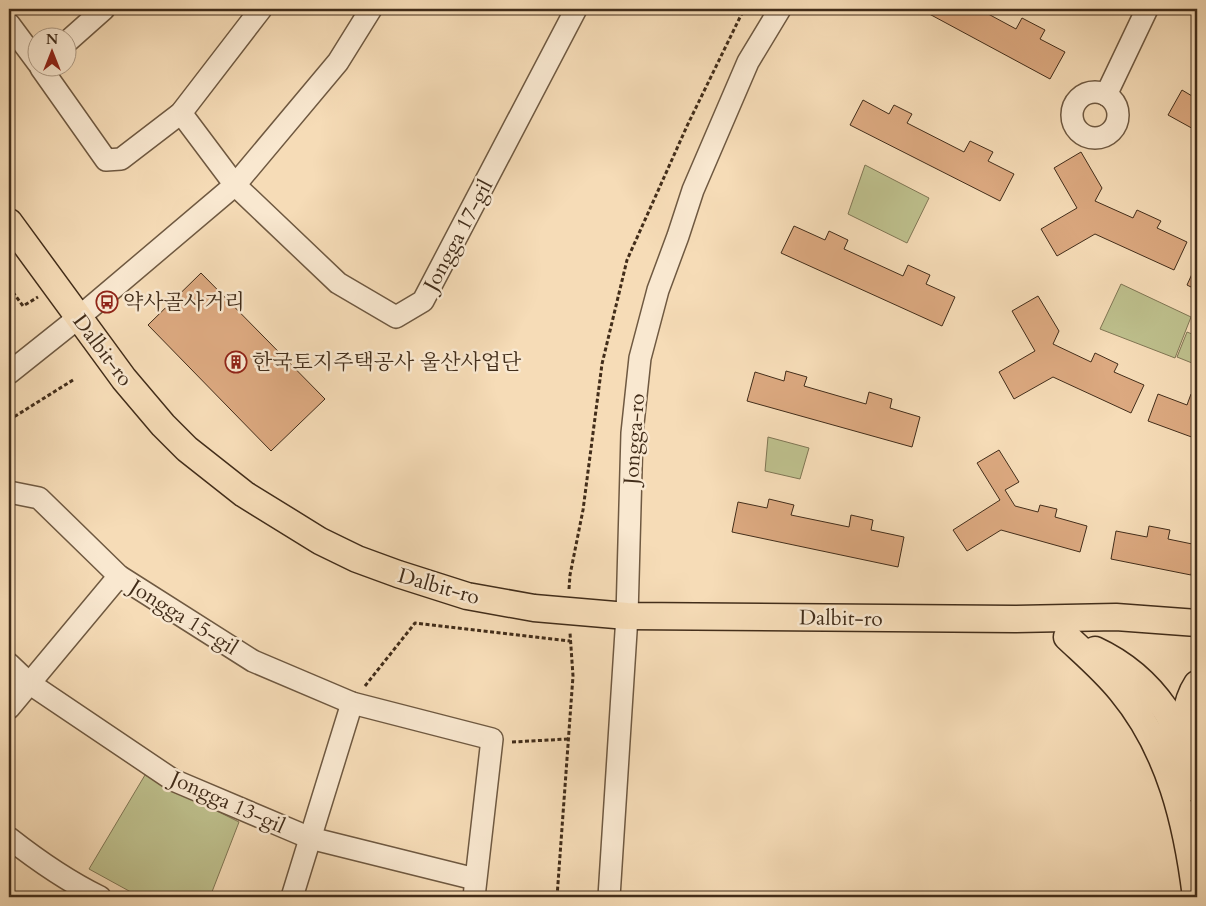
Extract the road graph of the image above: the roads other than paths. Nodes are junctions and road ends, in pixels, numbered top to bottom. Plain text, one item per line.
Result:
1 (104, 9) edge
2 (261, 9) edge
3 (372, 9) edge
4 (576, 9) edge
5 (780, 9) edge
6 (1147, 9) edge
7 (9, 24) edge
8 (78, 32) edge
9 (28, 50) edge
10 (48, 78) edge
11 (1106, 95) dead end
12 (181, 114) junction
13 (235, 185) junction
14 (9, 222) edge
15 (78, 318) junction
16 (9, 373) edge
17 (9, 492) edge
18 (118, 576) junction
19 (627, 616) junction
20 (1015, 620) junction
21 (1197, 623) edge
22 (1067, 637) junction
23 (9, 664) edge
24 (29, 684) junction
25 (1197, 684) edge
26 (352, 703) junction
27 (9, 708) edge
28 (1185, 754) junction
29 (1197, 786) edge
30 (9, 838) edge
31 (310, 838) junction
32 (475, 888) edge
33 (100, 897) edge
34 (292, 897) edge
35 (609, 897) edge
36 (1196, 897) edge

1 - 8 street
2 - 12 street
3 - 13 street
4 - 13 street, Jongga 17-gil
5 - 19 street, Jongga-ro
6 - 11 street
7 - 9 street
10 - 12 street
12 - 13 street
13 - 15 street
14 - 15 main road, Dalbit-ro
15 - 16 street
15 - 19 main road, Dalbit-ro
17 - 18 street, Jongga 15-gil
18 - 24 street
18 - 26 street, Jongga 15-gil
19 - 20 main road, Dalbit-ro
19 - 35 street, Jongga-ro
20 - 21 main road, Dalbit-ro
20 - 22 main road, Dalbit-ro
22 - 28 main road, Dalbit-ro
22 - 36 main road
23 - 24 street, Jongga 13-gil
24 - 27 street
24 - 31 street, Jongga 13-gil
25 - 28 main road
26 - 31 street
26 - 32 street, Jongga 15-gil
28 - 29 main road, Dalbit-ro
30 - 33 street
31 - 32 street, Jongga 13-gil
31 - 34 street

